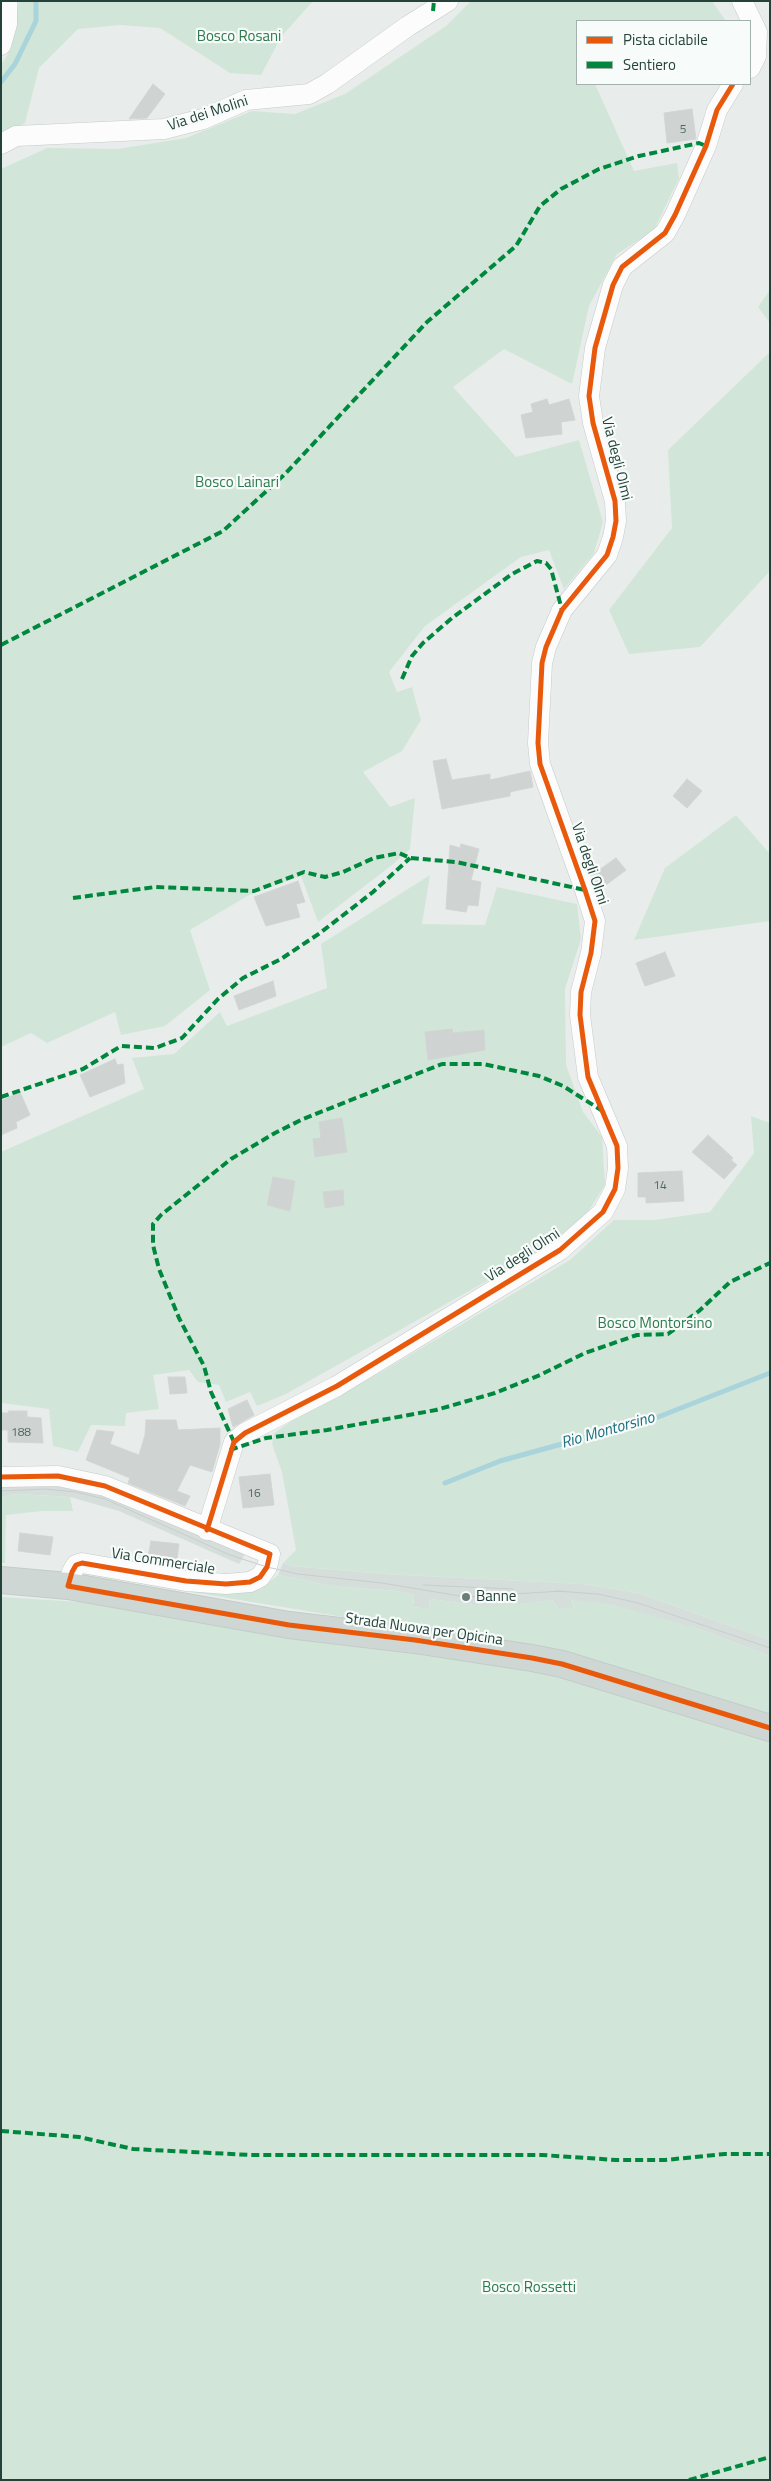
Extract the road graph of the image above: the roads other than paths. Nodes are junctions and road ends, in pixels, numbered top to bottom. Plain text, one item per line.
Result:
1 (7, 1) edge
2 (448, 1) edge
3 (742, 1) edge
4 (1, 45) edge
5 (751, 67) edge
6 (751, 69) edge
7 (770, 69) edge
8 (732, 85) edge
9 (1, 144) edge
10 (1, 1477) edge
11 (207, 1530) junction
12 (1, 1580) edge
13 (68, 1586) junction
14 (770, 1728) edge

1 - 4 street
2 - 9 street, Via dei Molini
3 - 5 street
6 - 7 street
8 - 11 street, Via degli Olmi
10 - 11 street, Via Commerciale
11 - 13 street, Via Commerciale
12 - 13 main road, Strada Nuova per Opicina
13 - 14 main road, Strada Nuova per Opicina

